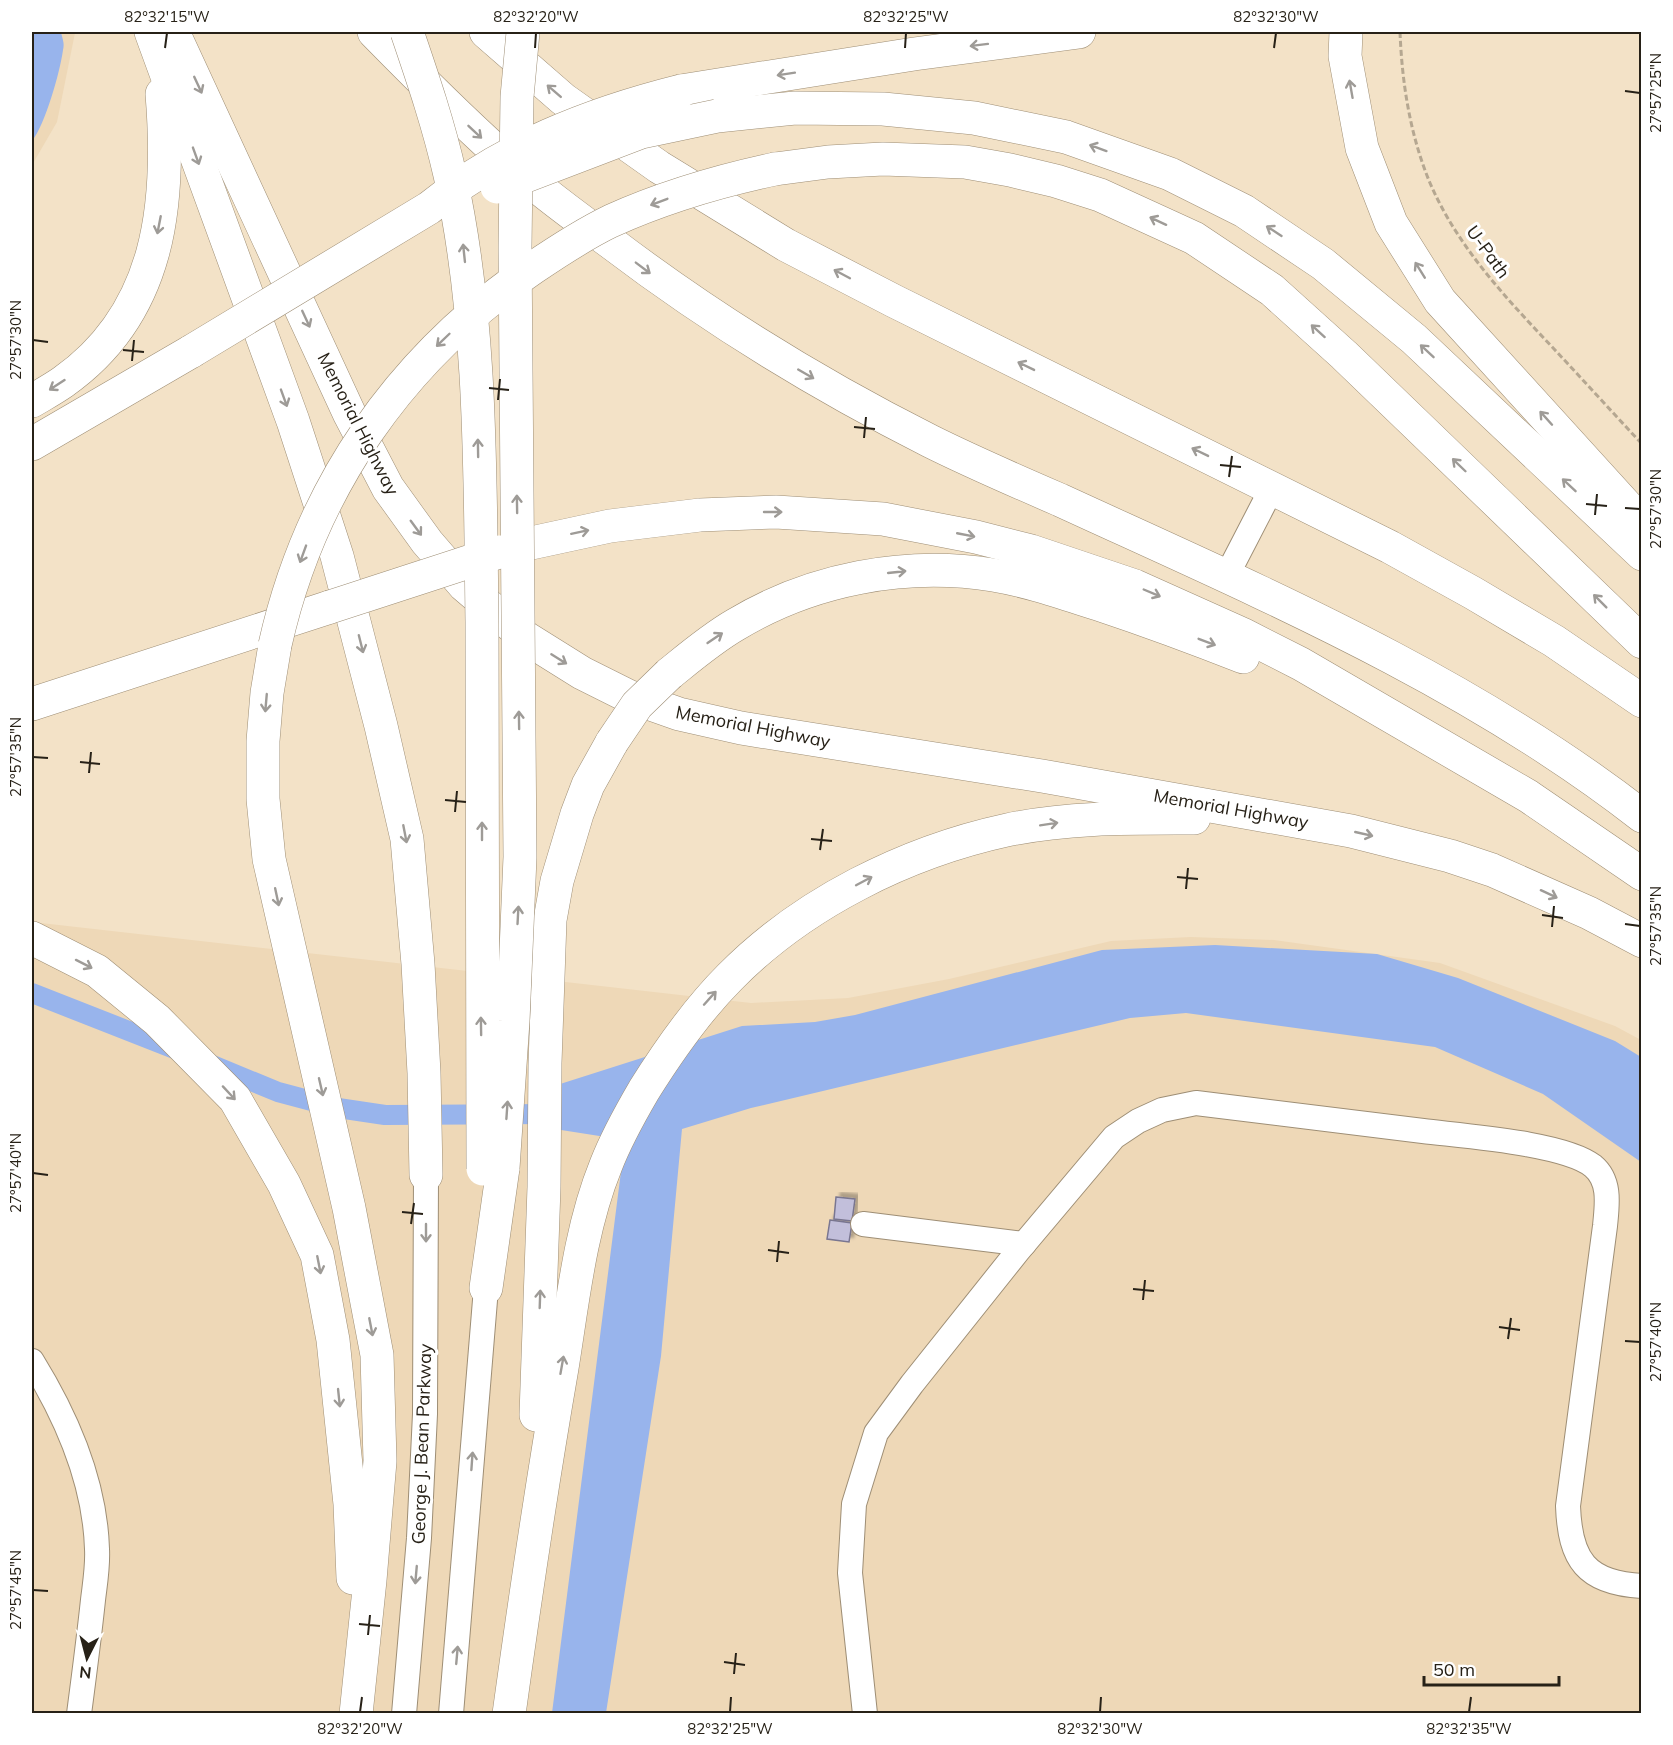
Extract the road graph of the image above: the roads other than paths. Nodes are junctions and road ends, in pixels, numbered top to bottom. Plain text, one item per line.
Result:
1 (374, 32) edge
2 (407, 32) edge
3 (486, 32) edge
4 (523, 32) edge
5 (1078, 32) edge
6 (1346, 32) edge
7 (159, 35) edge
8 (429, 208) junction
9 (32, 401) edge
10 (32, 444) edge
11 (1272, 488) junction
12 (1641, 523) edge
13 (1641, 554) edge
14 (1226, 577) junction
15 (1641, 642) edge
16 (1641, 701) edge
17 (32, 704) edge
18 (1411, 726) junction
19 (1641, 816) edge
20 (1306, 822) junction
21 (1641, 874) edge
22 (32, 938) edge
23 (1641, 941) edge
24 (493, 1169) junction
25 (426, 1175) joint
26 (862, 1224) dead end
27 (1024, 1244) junction
28 (486, 1288) joint
29 (32, 1361) edge
30 (530, 1568) junction
31 (1641, 1587) edge
32 (79, 1713) edge
33 (354, 1713) edge
34 (404, 1713) edge
35 (451, 1713) edge
36 (509, 1713) edge
37 (865, 1713) edge

1 -> 14 highway
24 -> 2 highway, bridge
11 -> 3 highway
24 -> 4 highway, bridge
5 -> 8 highway, bridge
12 -> 6 highway
7 -> 9 highway
7 -> 20 highway, Memorial Highway
7 -> 25 highway
8 - 10 highway, bridge
13 -> 8 highway, bridge
11 - 14 street
11 - 16 highway
14 - 19 highway
15 -> 33 highway, bridge
17 -> 18 highway, bridge
18 - 21 highway
30 -> 18 highway, bridge
20 -> 23 highway, Memorial Highway
30 -> 20 highway
22 -> 33 highway
24 - 28 highway
25 -> 34 street, George J. Bean Parkway
26 - 27 street
27 - 31 street
27 - 37 street
35 -> 28 street
29 - 32 street
30 - 36 highway

